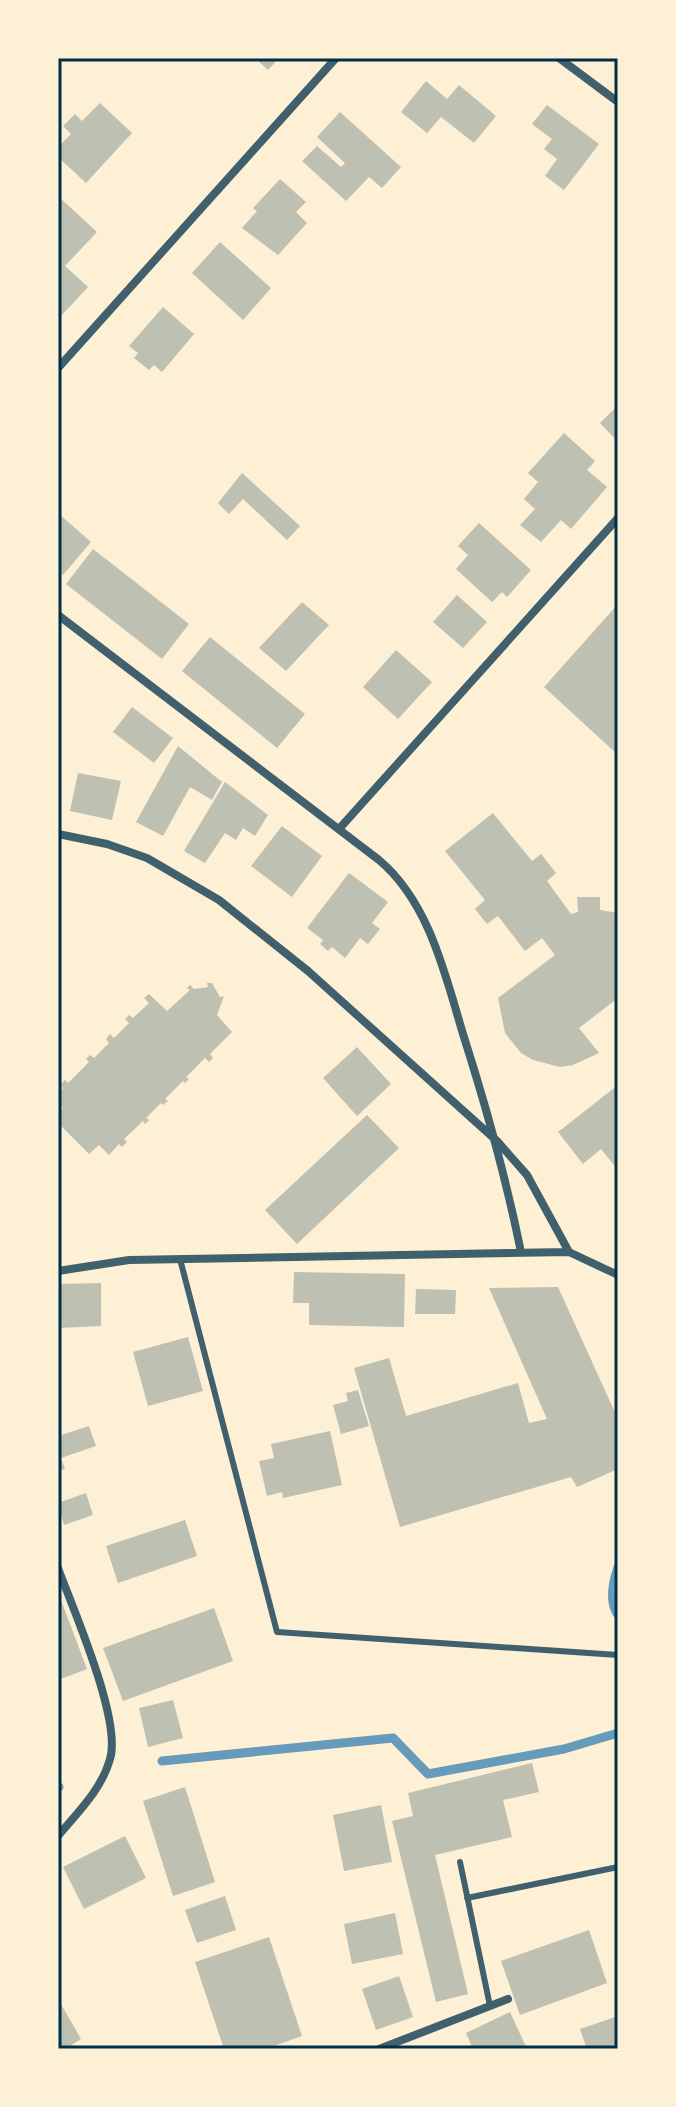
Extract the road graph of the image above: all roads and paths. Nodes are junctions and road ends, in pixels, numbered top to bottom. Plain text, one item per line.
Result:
1 (336, 58) edge
2 (559, 58) edge
3 (618, 102) edge
4 (58, 368) edge
5 (618, 518) edge
6 (58, 615) edge
7 (339, 829) junction
8 (58, 834) edge
9 (497, 1141) junction
10 (521, 1252) junction
11 (569, 1252) junction
12 (180, 1259) junction
13 (58, 1271) edge
14 (618, 1275) edge
15 (58, 1568) edge
16 (618, 1655) edge
17 (58, 1836) edge
18 (460, 1862) dead end
19 (618, 1867) edge
20 (467, 1898) junction
21 (508, 1999) dead end
22 (490, 2006) junction
23 (379, 2049) edge

1 - 4 street
2 - 3 street
5 - 7 street
6 - 7 street
7 - 9 street
8 - 9 street
9 - 10 street
9 - 11 street
10 - 11 street
10 - 12 street
11 - 14 street
12 - 13 street
12 - 16 lane
15 - 17 street
18 - 20 lane
19 - 20 lane
20 - 22 lane
21 - 22 street
22 - 23 street

